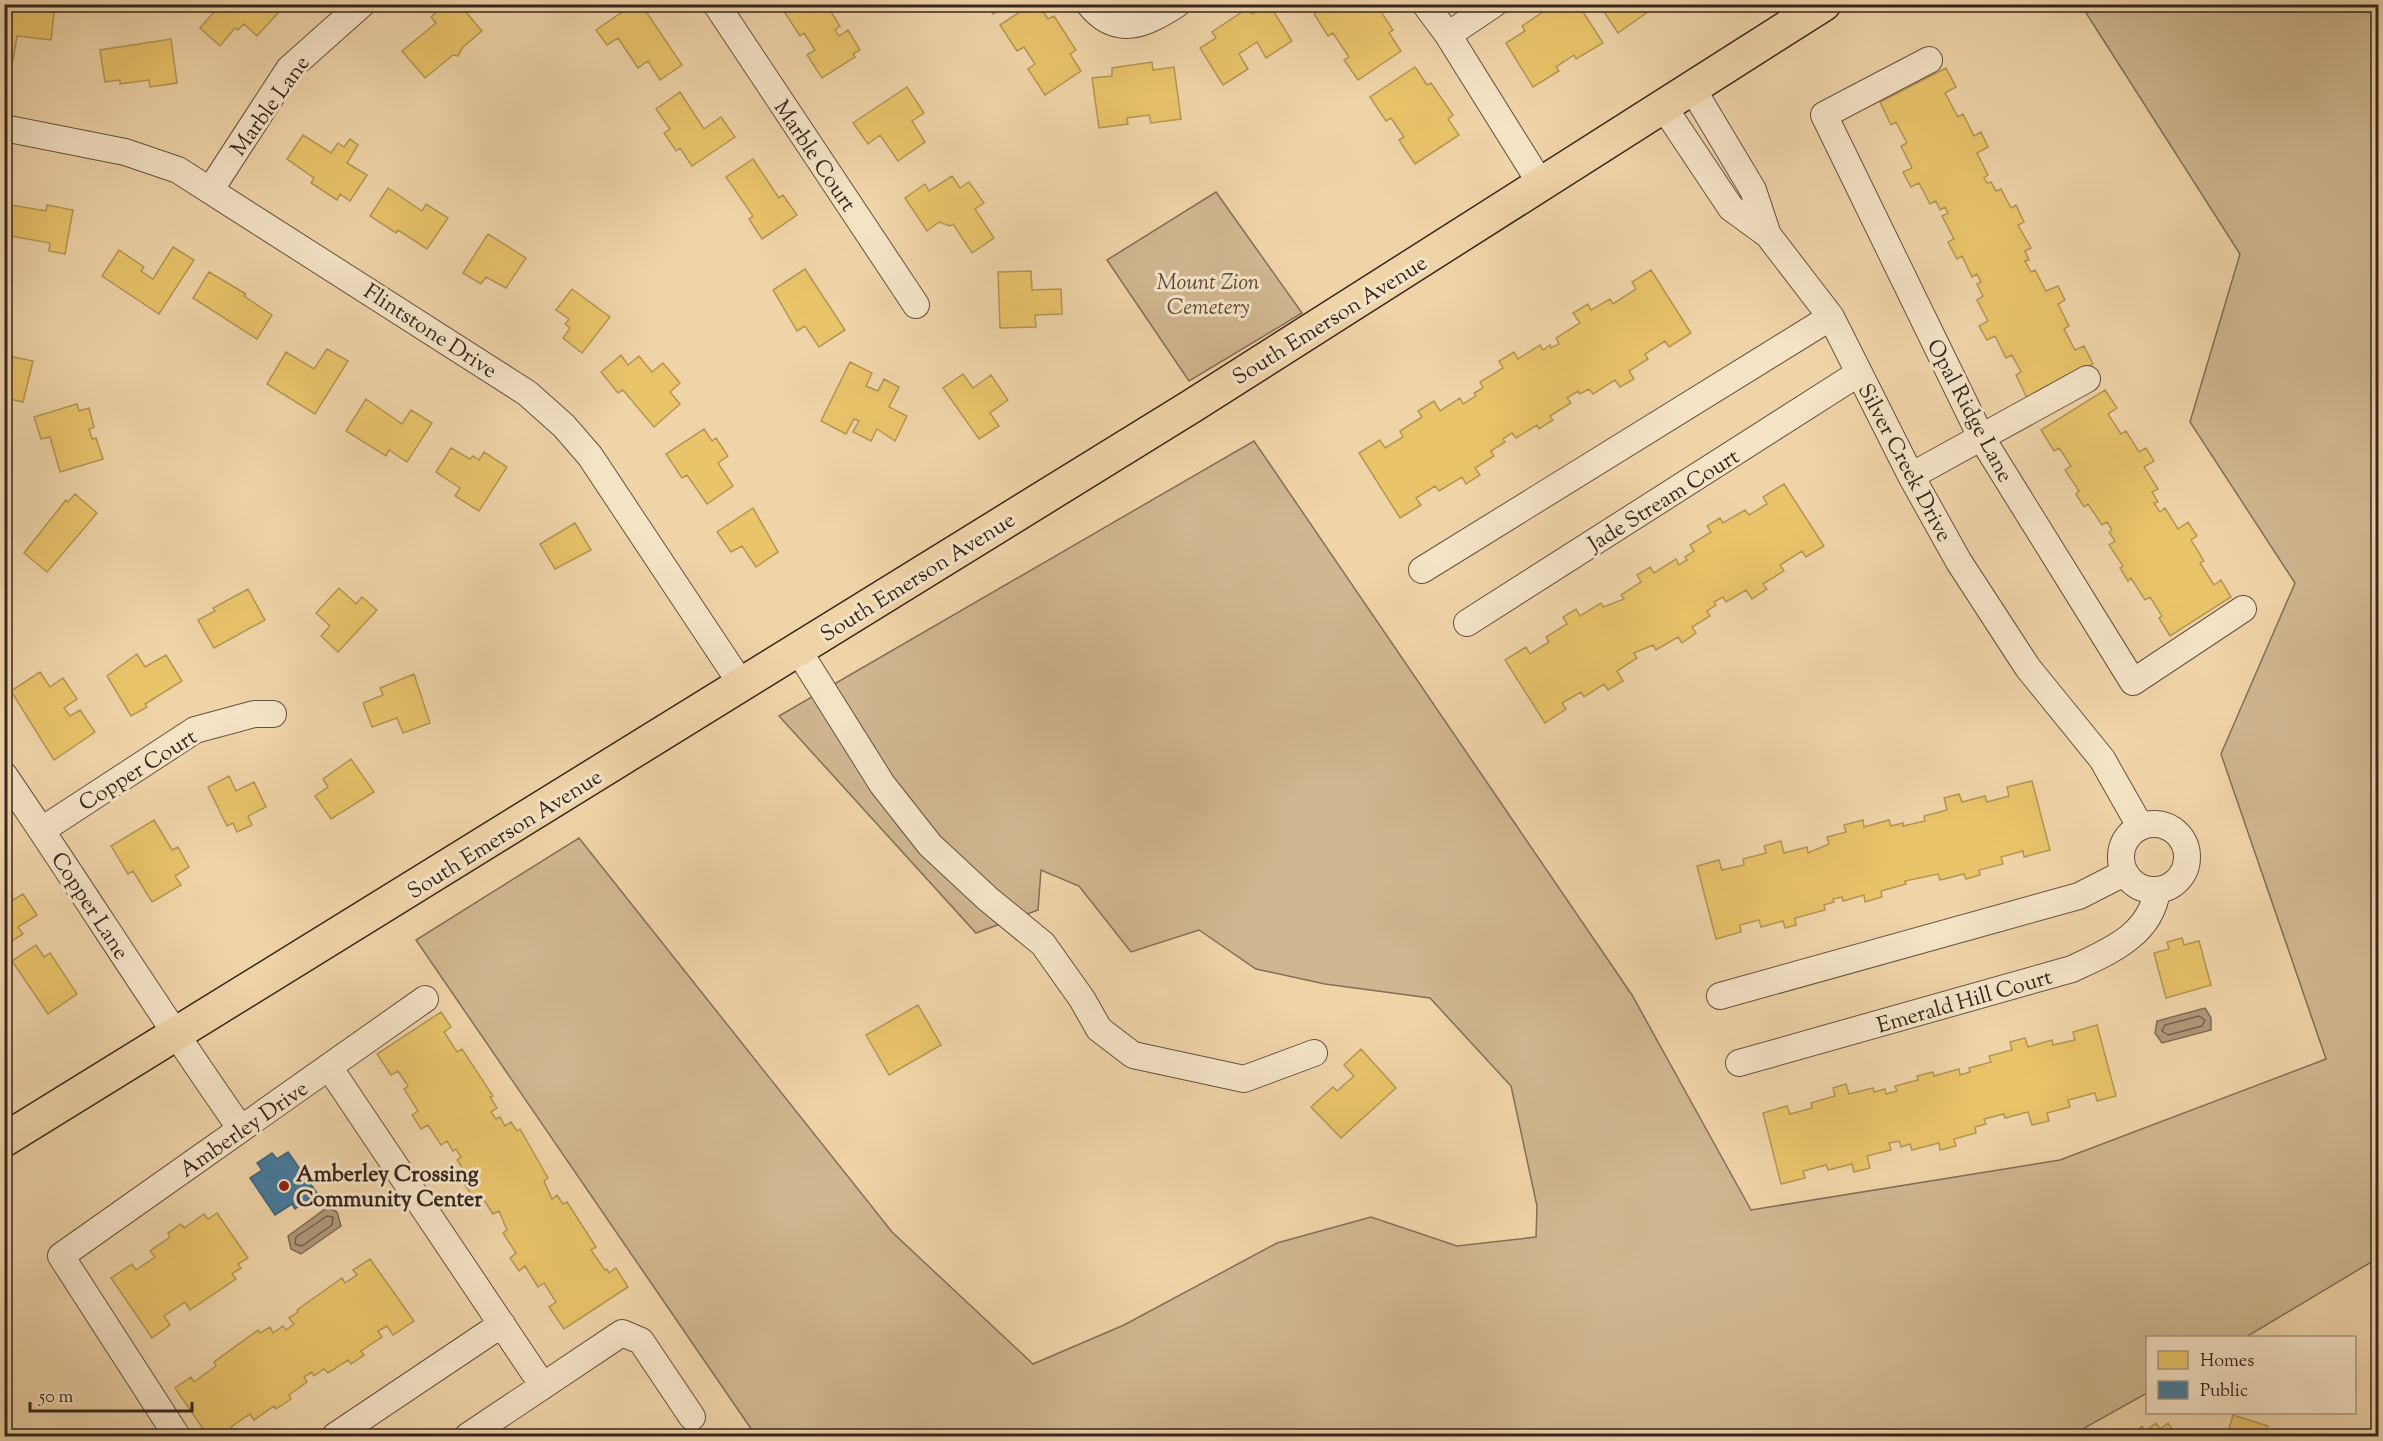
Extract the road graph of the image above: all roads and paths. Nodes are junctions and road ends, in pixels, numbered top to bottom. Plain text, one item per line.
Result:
1 (362, 4) edge
2 (716, 4) edge
3 (1089, 4) edge
4 (1177, 4) edge
5 (1425, 4) edge
6 (1494, 4) edge
7 (1824, 4) edge
8 (1448, 34) junction
9 (1929, 60) dead end
10 (1692, 88) junction
11 (1663, 106) junction
12 (4, 128) edge
13 (1541, 184) junction
14 (211, 189) junction
15 (1768, 235) junction
16 (916, 305) dead end
17 (1831, 317) junction
18 (1859, 373) junction
19 (2087, 379) dead end
20 (1981, 437) junction
21 (1911, 477) junction
22 (1422, 570) dead end
23 (2243, 609) dead end
24 (1467, 623) dead end
25 (798, 650) junction
26 (742, 685) junction
27 (273, 714) dead end
28 (4, 774) edge
29 (2140, 826) junction
30 (42, 830) junction
31 (2124, 873) junction
32 (2157, 891) junction
33 (1720, 996) dead end
34 (424, 999) dead end
35 (176, 1036) junction
36 (1314, 1053) dead end
37 (1739, 1063) dead end
38 (329, 1066) junction
39 (241, 1129) junction
40 (4, 1140) edge
41 (502, 1324) junction
42 (543, 1386) junction
43 (692, 1417) dead end
44 (177, 1437) edge
45 (335, 1437) edge
46 (468, 1437) edge

1 - 14 street, Marble Lane
2 - 16 street, Marble Court
3 - 4 street
5 - 8 street
6 - 8 street
7 - 10 main road, South Emerson Avenue
8 - 13 street
9 - 20 street, Opal Ridge Lane
10 - 11 main road, South Emerson Avenue
10 - 15 street
11 - 13 main road, South Emerson Avenue
11 - 15 street, Silver Creek Drive
12 - 14 street, Flintstone Drive
13 - 25 main road, South Emerson Avenue
14 - 26 street, Flintstone Drive
15 - 17 street, Silver Creek Drive
17 - 18 street, Silver Creek Drive
17 - 22 street
18 - 21 street, Silver Creek Drive
18 - 24 street, Jade Stream Court
19 - 20 street
20 - 21 street
20 - 23 street, Opal Ridge Lane
21 - 29 street, Silver Creek Drive
25 - 26 main road, South Emerson Avenue
25 - 36 street
26 - 35 main road, South Emerson Avenue
27 - 30 street, Copper Court
28 - 30 street, Copper Lane
29 - 31 street
29 - 32 street
30 - 35 street, Copper Lane
31 - 32 street
31 - 33 street
32 - 37 street, Emerald Hill Court
34 - 38 street, Amberley Drive
35 - 39 street, Copper Lane
35 - 40 main road, South Emerson Avenue
38 - 39 street, Amberley Drive
38 - 41 street
39 - 44 street, Amberley Drive
41 - 42 street
41 - 45 street
42 - 43 street
42 - 46 street

